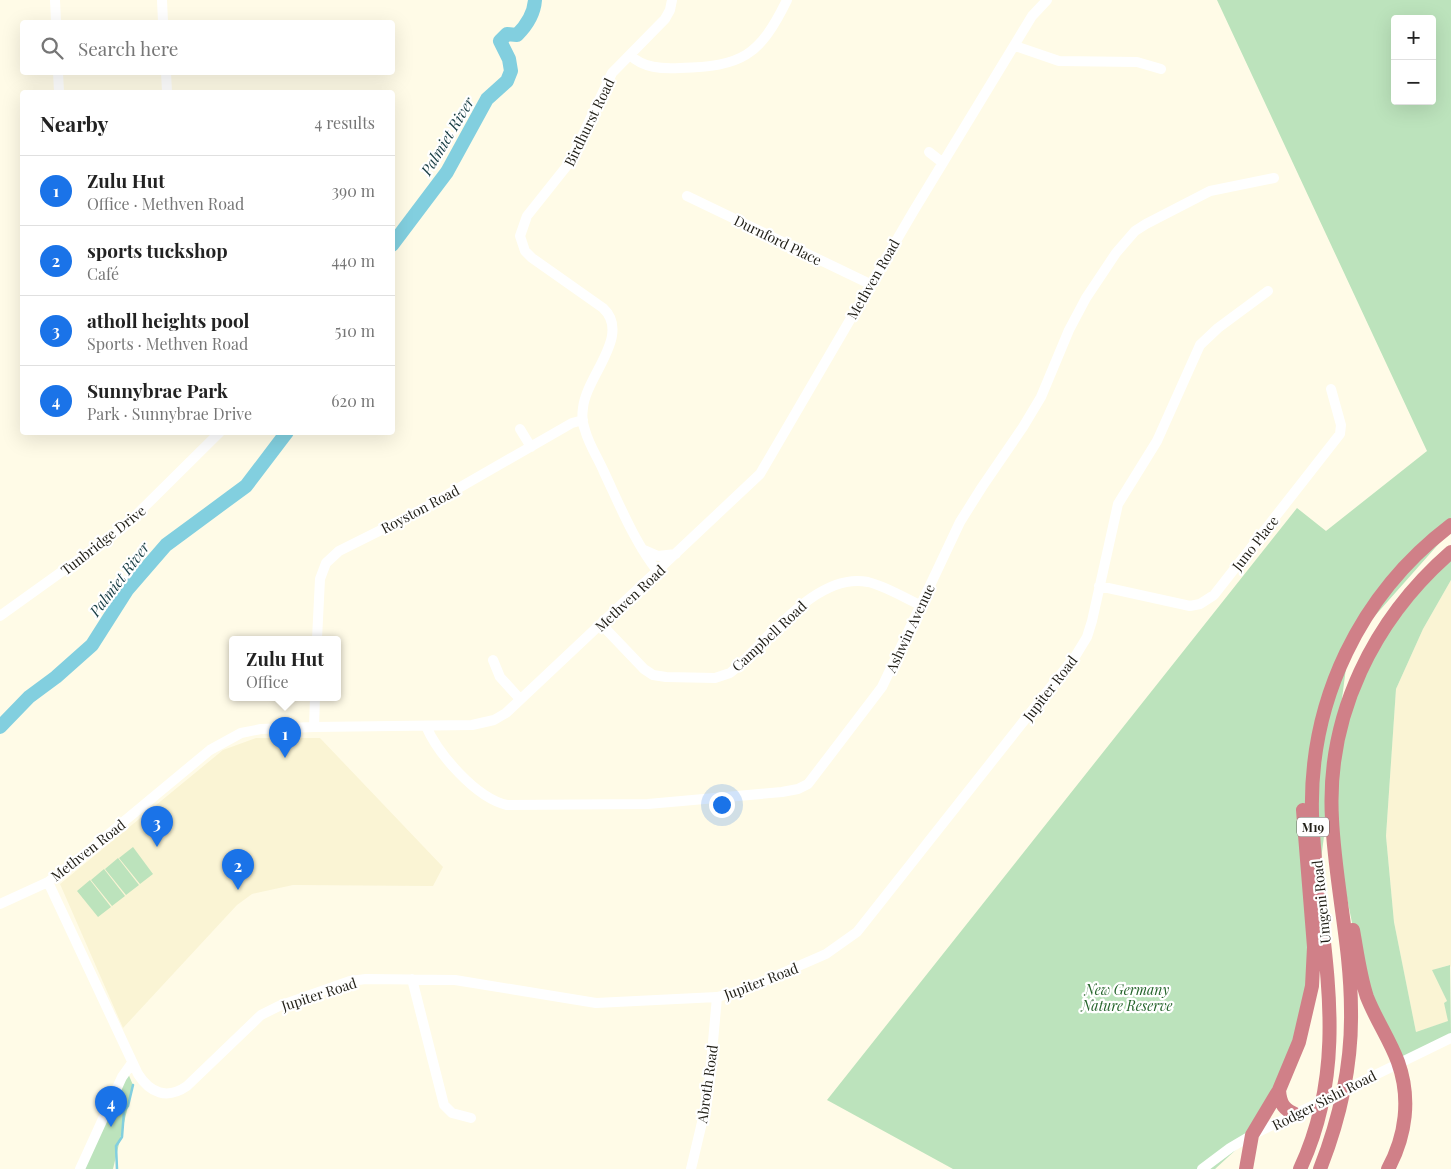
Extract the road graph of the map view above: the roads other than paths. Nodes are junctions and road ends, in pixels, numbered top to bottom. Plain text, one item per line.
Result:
1 (55, 0) edge
2 (162, 0) edge
3 (672, 0) edge
4 (787, 0) edge
5 (1047, 0) edge
6 (56, 20) edge
7 (163, 20) edge
8 (1014, 46) junction
9 (630, 55) junction
10 (1161, 69) dead end
11 (58, 75) edge
12 (166, 75) edge
13 (59, 90) edge
14 (167, 90) edge
15 (929, 152) dead end
16 (943, 163) junction
17 (1274, 178) dead end
18 (687, 196) dead end
19 (870, 284) junction
20 (1268, 291) dead end
21 (1331, 389) dead end
22 (582, 420) junction
23 (520, 429) dead end
24 (217, 435) edge
25 (531, 447) junction
26 (1451, 525) edge
27 (642, 548) junction
28 (1451, 552) edge
29 (677, 554) junction
30 (658, 572) junction
31 (1099, 586) junction
32 (920, 605) junction
33 (0, 616) edge
34 (602, 624) junction
35 (317, 636) edge
36 (1349, 645) junction
37 (493, 660) dead end
38 (520, 699) junction
39 (315, 701) edge
40 (426, 726) junction
41 (314, 727) junction
42 (1331, 785) junction
43 (48, 882) junction
44 (0, 904) edge
45 (412, 979) junction
46 (717, 997) junction
47 (1451, 1038) edge
48 (1398, 1062) junction
49 (132, 1063) junction
50 (1279, 1090) junction
51 (1297, 1115) junction
52 (470, 1118) dead end
53 (1252, 1135) junction
54 (80, 1169) edge
55 (691, 1169) edge
56 (1202, 1169) edge
57 (1246, 1169) edge
58 (1300, 1169) edge
59 (1320, 1169) edge
60 (1388, 1169) edge

1 - 6 street
2 - 7 street
3 - 9 street, Birdhurst Road
4 - 9 street
5 - 8 street, Methven Road
8 - 10 street
8 - 16 street, Methven Road
9 - 22 street, Birdhurst Road
11 - 13 street
12 - 14 street
15 - 16 street
16 - 19 street, Methven Road
17 - 32 street, Ashwin Avenue
18 - 19 street, Durnford Place
19 - 29 street, Methven Road
20 - 31 street, Jupiter Road
21 - 31 street, Juno Place
22 - 25 street, Royston Road
22 - 27 street
23 - 25 street
24 - 33 street, Tunbridge Drive
25 - 35 street, Royston Road
26 - 36 highway, Umgeni Road / M19
27 - 29 street
27 - 30 street
28 - 42 highway, Umgeni Road / M19
29 - 30 street, Methven Road
30 - 34 street, Methven Road
31 - 46 street, Jupiter Road
32 - 34 street, Campbell Road
32 - 40 street, Ashwin Avenue
34 - 38 street, Methven Road
36 - 50 highway
36 - 58 highway, Umgeni Road / M19
37 - 38 street
38 - 40 street, Methven Road
39 - 41 street
40 - 41 street, Methven Road
41 - 43 street, Methven Road
42 - 48 highway
42 - 59 highway, Umgeni Road / M19
43 - 44 street, Methven Road
43 - 49 street, Jupiter Road
45 - 46 street, Jupiter Road
45 - 49 street, Jupiter Road
45 - 52 street
46 - 55 street, Abroth Road
47 - 48 street, Rodger Sishi Road
48 - 51 street, Rodger Sishi Road
48 - 60 highway
49 - 54 street
50 - 51 highway
50 - 53 highway
51 - 53 street, Rodger Sishi Road
53 - 56 street, Rodger Sishi Road
53 - 57 highway

